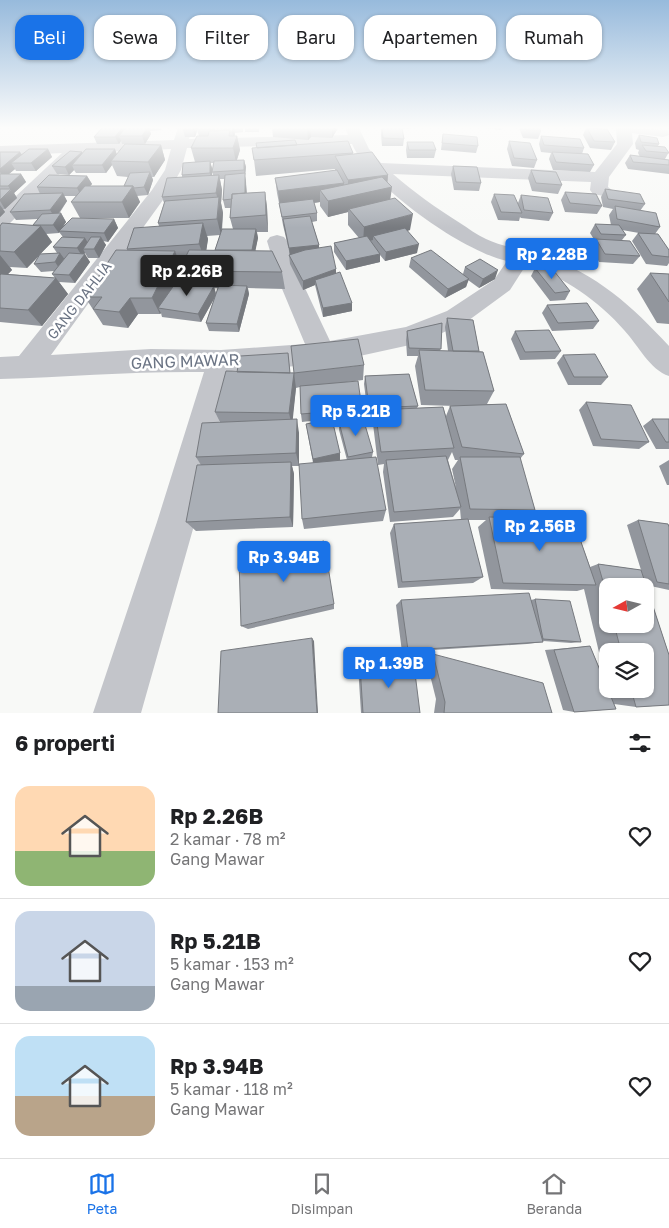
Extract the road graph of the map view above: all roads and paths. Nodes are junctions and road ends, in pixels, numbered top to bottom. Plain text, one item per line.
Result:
1 (63, 161) edge
2 (175, 161) edge
3 (371, 161) edge
4 (612, 161) edge
5 (376, 168) junction
6 (600, 177) junction
7 (622, 195) edge
8 (0, 222) edge
9 (276, 241) dead end
10 (520, 258) junction
11 (323, 353) junction
12 (221, 361) junction
13 (669, 365) edge
14 (27, 366) junction
15 (0, 368) edge
16 (117, 713) edge

1 - 8 street
2 - 14 street, GANG DAHLIA
3 - 5 street
4 - 6 street
5 - 6 street
5 - 10 street
6 - 7 street
9 - 11 street
10 - 11 street, GANG MAWAR
10 - 13 street
11 - 12 street, GANG MAWAR
12 - 14 street, GANG MAWAR
12 - 16 street
14 - 15 street, GANG MAWAR

